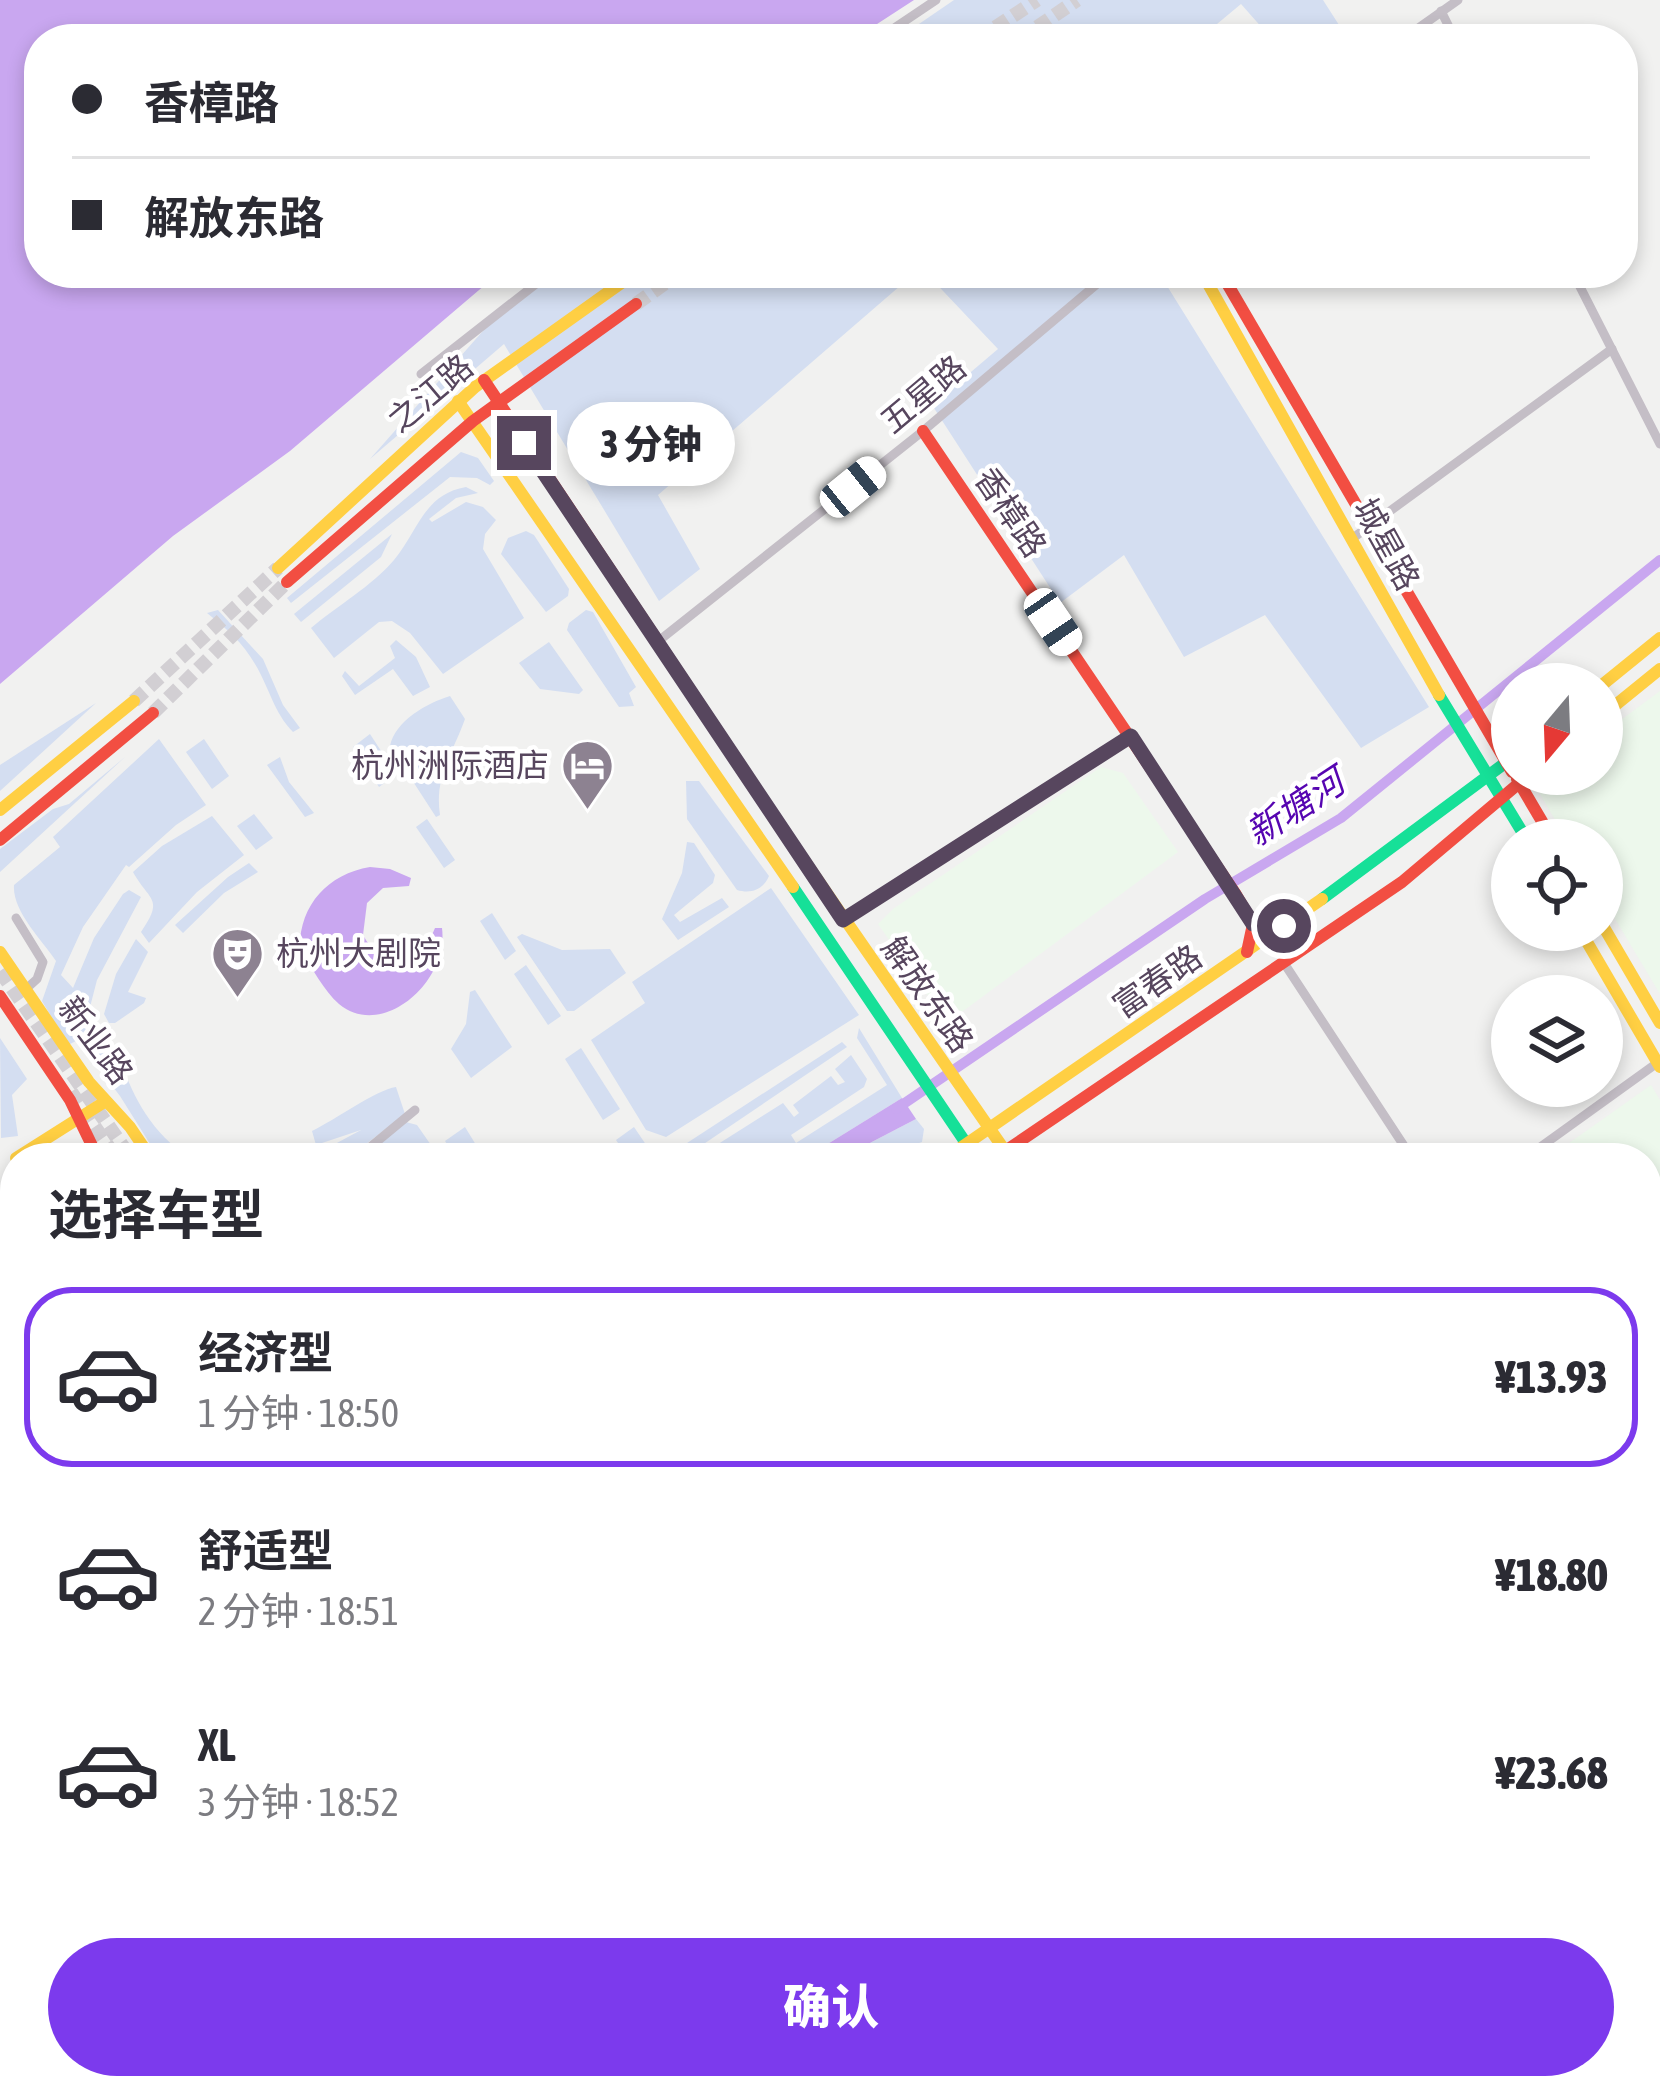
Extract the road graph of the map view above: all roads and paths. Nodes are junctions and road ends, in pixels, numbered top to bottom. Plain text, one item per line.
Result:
1 (936, 0) edge
2 (1458, 0) edge
3 (1441, 10) junction
4 (900, 24) edge
5 (1423, 24) edge
6 (1448, 24) edge
7 (531, 288) edge
8 (614, 288) edge
9 (1092, 288) edge
10 (1211, 288) edge
11 (1230, 288) edge
12 (1582, 288) edge
13 (636, 304) tunnel mouth
14 (1612, 349) junction
15 (422, 374) dead end
16 (484, 380) junction
17 (458, 401) junction
18 (497, 404) junction
19 (473, 421) junction
20 (922, 430) junction
21 (1660, 444) edge
22 (1367, 526) junction
23 (1353, 538) junction
24 (278, 568) tunnel mouth
25 (287, 582) tunnel mouth
26 (1660, 638) edge
27 (656, 643) junction
28 (1623, 668) edge
29 (1660, 669) edge
30 (1623, 699) edge
31 (134, 701) tunnel mouth
32 (152, 713) tunnel mouth
33 (1131, 736) junction
34 (1491, 738) edge
35 (1488, 775) junction
36 (1491, 775) edge
37 (1502, 796) junction
38 (0, 810) edge
39 (1515, 819) edge
40 (0, 840) edge
41 (16, 918) dead end
42 (843, 920) junction
43 (1253, 924) junction
44 (1284, 926) junction
45 (1592, 951) edge
46 (1618, 951) edge
47 (0, 952) edge
48 (1247, 952) junction
49 (1284, 963) junction
50 (26, 989) junction
51 (0, 996) edge
52 (1660, 1023) edge
53 (1659, 1063) edge
54 (106, 1101) junction
55 (415, 1110) dead end
56 (78, 1119) junction
57 (990, 1130) junction
58 (40, 1143) edge
59 (90, 1143) edge
60 (139, 1143) edge
61 (375, 1143) edge
62 (968, 1143) joint
63 (996, 1143) edge
64 (1022, 1143) edge
65 (1402, 1143) edge
66 (1546, 1143) edge

1 - 4 street
2 - 3 street
3 - 5 street
3 - 6 street
7 - 15 street
8 - 16 main road, 之江路
9 - 20 street, 五星路
10 - 23 main road, 城星路
11 - 22 main road, 城星路
12 - 14 street
13 - 18 main road, 之江路
14 - 21 street
14 - 22 street
16 - 17 main road, 之江路
16 - 18 main road, 解放东路
17 - 19 main road, 解放东路
17 - 24 main road, 之江路
18 - 19 main road, 之江路
18 - 27 main road, 解放东路
19 - 25 main road, 之江路
19 - 62 main road, 解放东路
20 - 27 street, 五星路
20 - 33 main road, 香樟路
22 - 23 street
22 - 34 main road, 城星路
23 - 35 main road, 城星路
26 - 28 main road
27 - 42 main road, 解放东路
29 - 30 main road
31 - 38 main road
32 - 40 main road
33 - 42 street
33 - 43 main road, 香樟路
35 - 36 main road, 富春路
35 - 37 main road, 城星路
35 - 44 main road, 富春路
37 - 39 main road, 城星路
37 - 49 main road, 富春路
41 - 50 street
42 - 57 main road, 解放东路
43 - 44 main road
43 - 48 main road
44 - 48 main road, 富春路
45 - 53 main road
46 - 52 main road
47 - 50 main road, 新业路
48 - 57 main road, 富春路
49 - 64 main road, 富春路
49 - 65 street
50 - 54 main road, 新业路
51 - 56 main road, 新业路
53 - 66 street
54 - 56 main road
54 - 60 main road, 新业路
55 - 61 street
56 - 58 main road
56 - 59 main road, 新业路
57 - 62 main road, 富春路
57 - 63 main road, 解放东路

